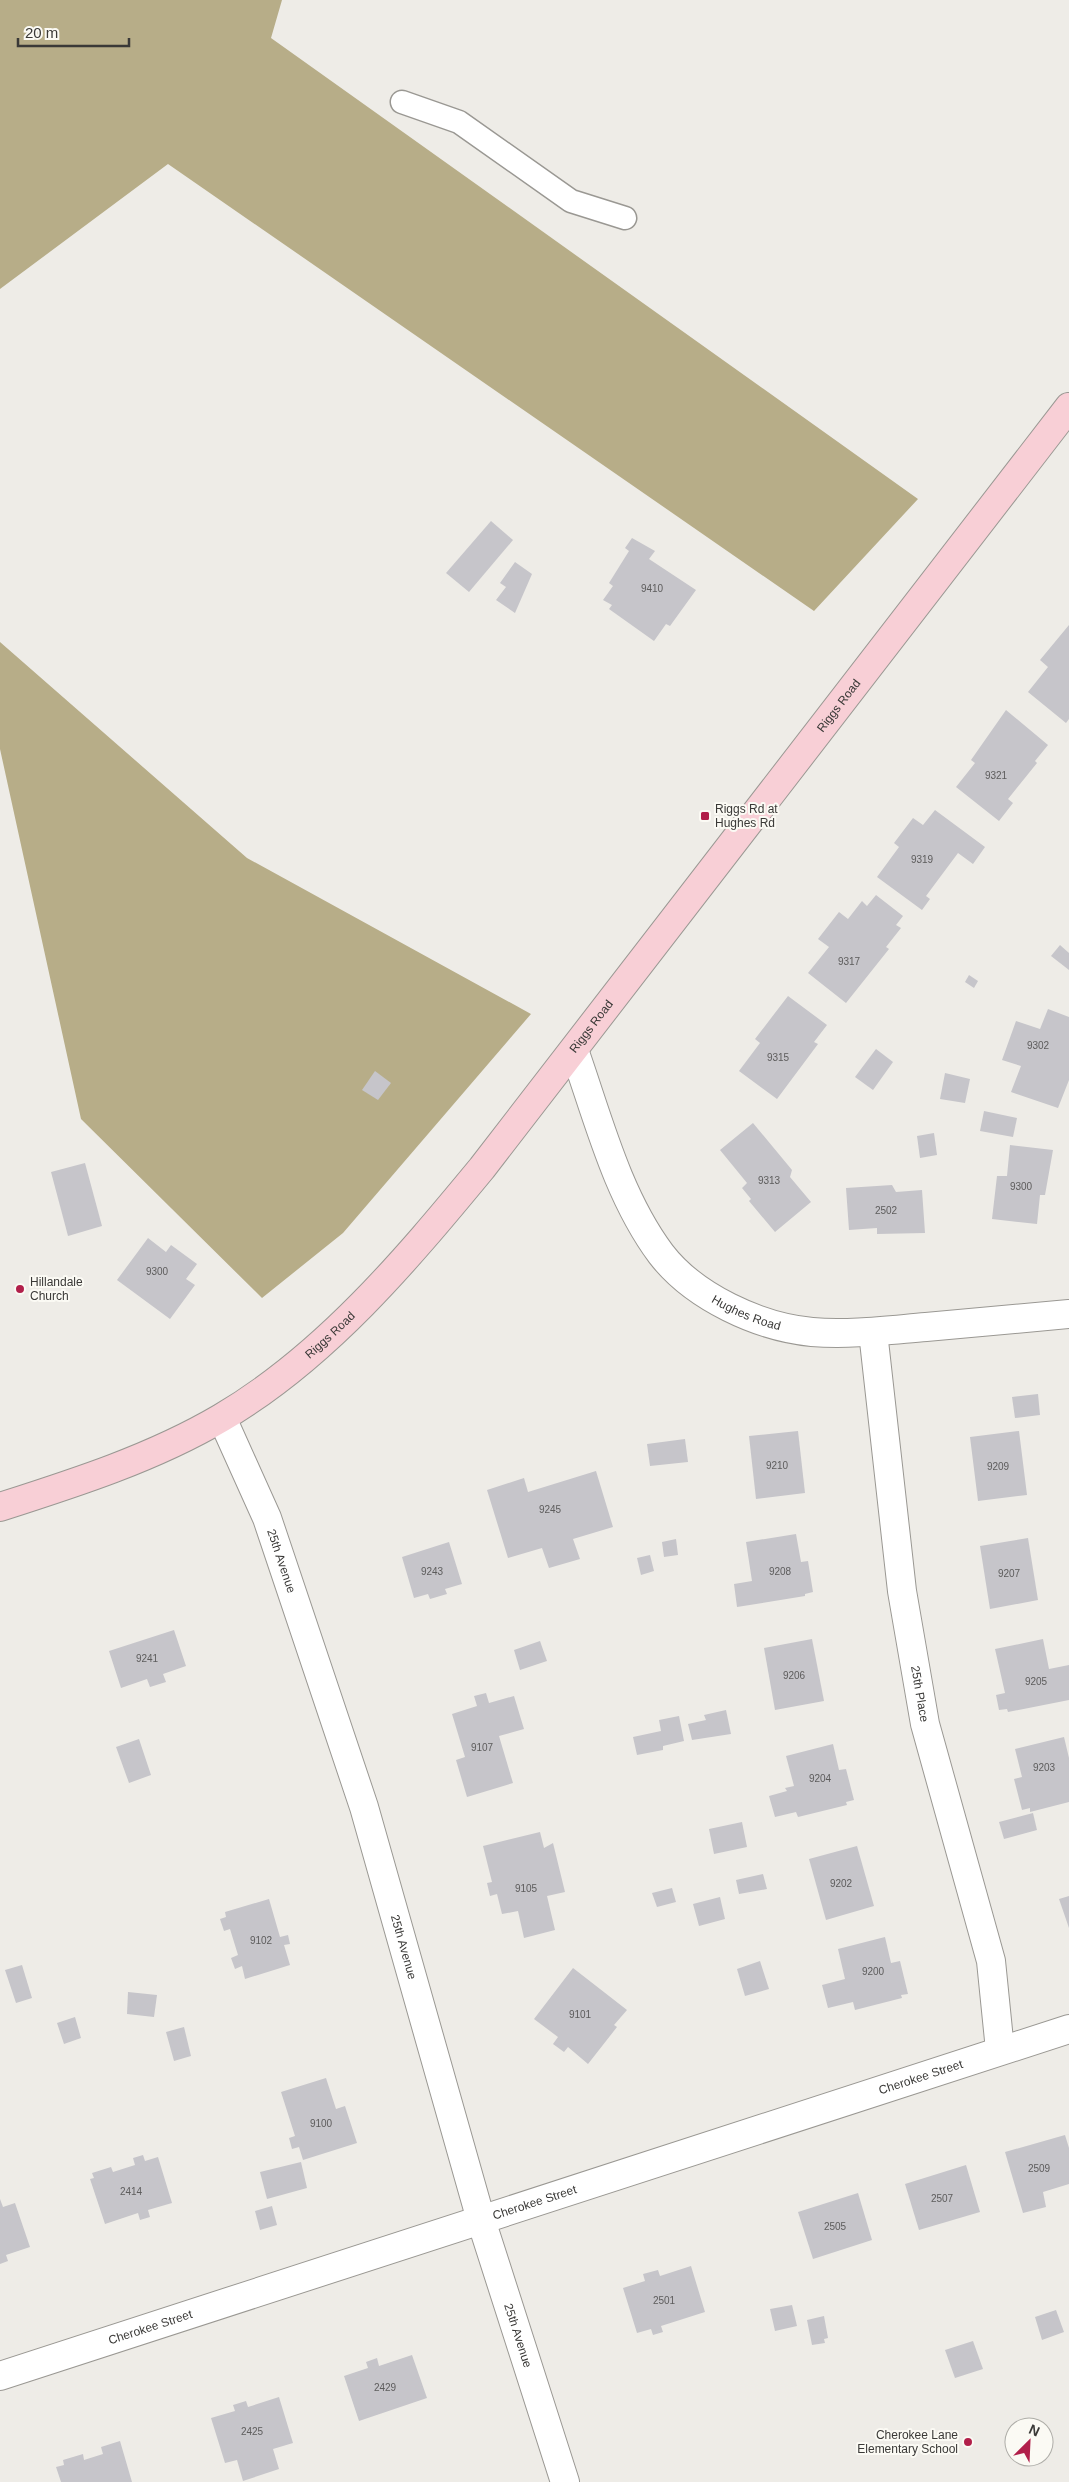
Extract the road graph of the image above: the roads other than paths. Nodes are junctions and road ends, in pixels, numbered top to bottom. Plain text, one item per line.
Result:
1 (402, 102) dead end
2 (625, 218) dead end
3 (1069, 407) edge
4 (574, 1050) junction
5 (1069, 1314) edge
6 (873, 1332) junction
7 (222, 1418) junction
8 (0, 1507) edge
9 (1069, 2029) edge
10 (1000, 2050) junction
11 (481, 2220) junction
12 (0, 2376) edge
13 (565, 2482) edge

1 - 2 lane
3 - 4 main road, Riggs Road
4 - 6 street, Hughes Road
4 - 7 main road, Riggs Road
5 - 6 street, Hughes Road
6 - 10 street, 25th Place
7 - 8 main road, Riggs Road
7 - 11 street, 25th Avenue
9 - 10 street, Cherokee Street
10 - 11 street, Cherokee Street
11 - 12 street, Cherokee Street
11 - 13 street, 25th Avenue

